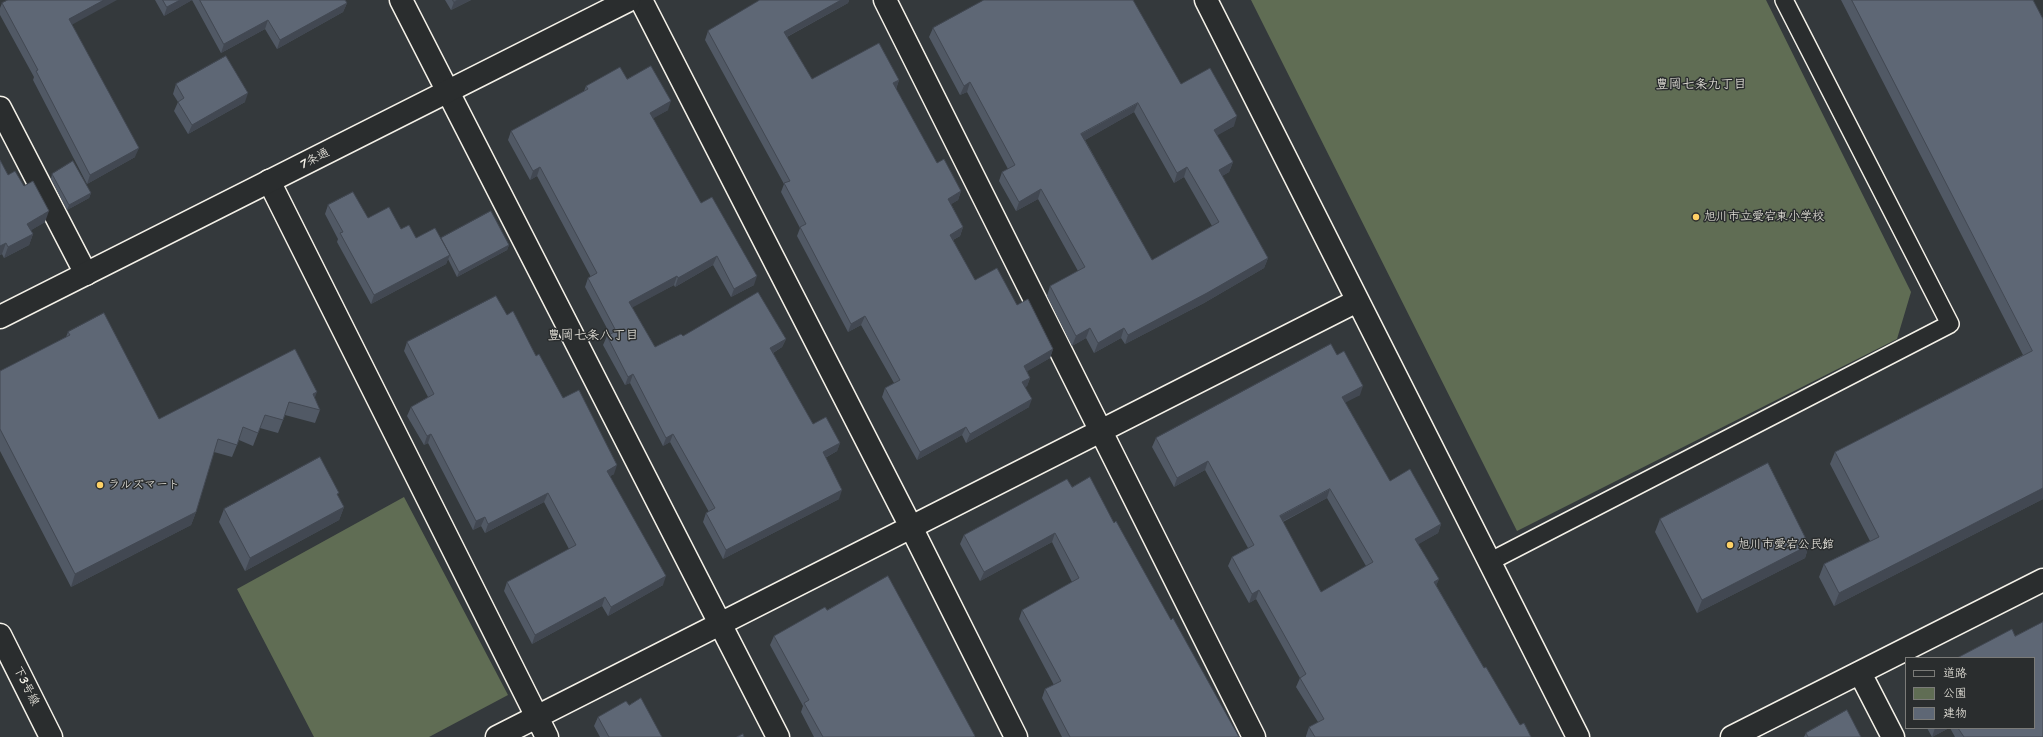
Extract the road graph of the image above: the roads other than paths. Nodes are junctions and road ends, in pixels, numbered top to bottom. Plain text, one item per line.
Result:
1 (401, 0) edge
2 (629, 0) edge
3 (641, 0) edge
4 (885, 0) edge
5 (1206, 0) edge
6 (1784, 0) edge
7 (446, 92) junction
8 (0, 108) edge
9 (269, 181) junction
10 (86, 274) junction
11 (1357, 301) junction
12 (0, 317) edge
13 (1102, 430) junction
14 (911, 527) junction
15 (1489, 562) junction
16 (2043, 580) edge
17 (721, 623) junction
18 (0, 635) edge
19 (1860, 673) junction
20 (537, 717) junction
21 (51, 737) edge
22 (497, 737) edge
23 (547, 737) edge
24 (778, 737) edge
25 (1016, 737) edge
26 (1254, 737) edge
27 (1578, 737) edge
28 (1732, 737) edge
29 (1893, 737) edge

1 - 7 street
2 - 7 street, 7条通
3 - 14 street
4 - 13 street
5 - 11 street
6 - 15 lane
7 - 9 street, 7条通
7 - 17 street
8 - 10 street
9 - 10 street, 7条通
9 - 20 street
10 - 12 street, 7条通
11 - 13 street
11 - 15 street
13 - 14 street
13 - 26 street
14 - 17 street
14 - 25 street
15 - 27 street
16 - 19 street
17 - 20 street
17 - 24 street
18 - 21 street, 下3号線
19 - 28 street
19 - 29 street
20 - 22 street
20 - 23 street

